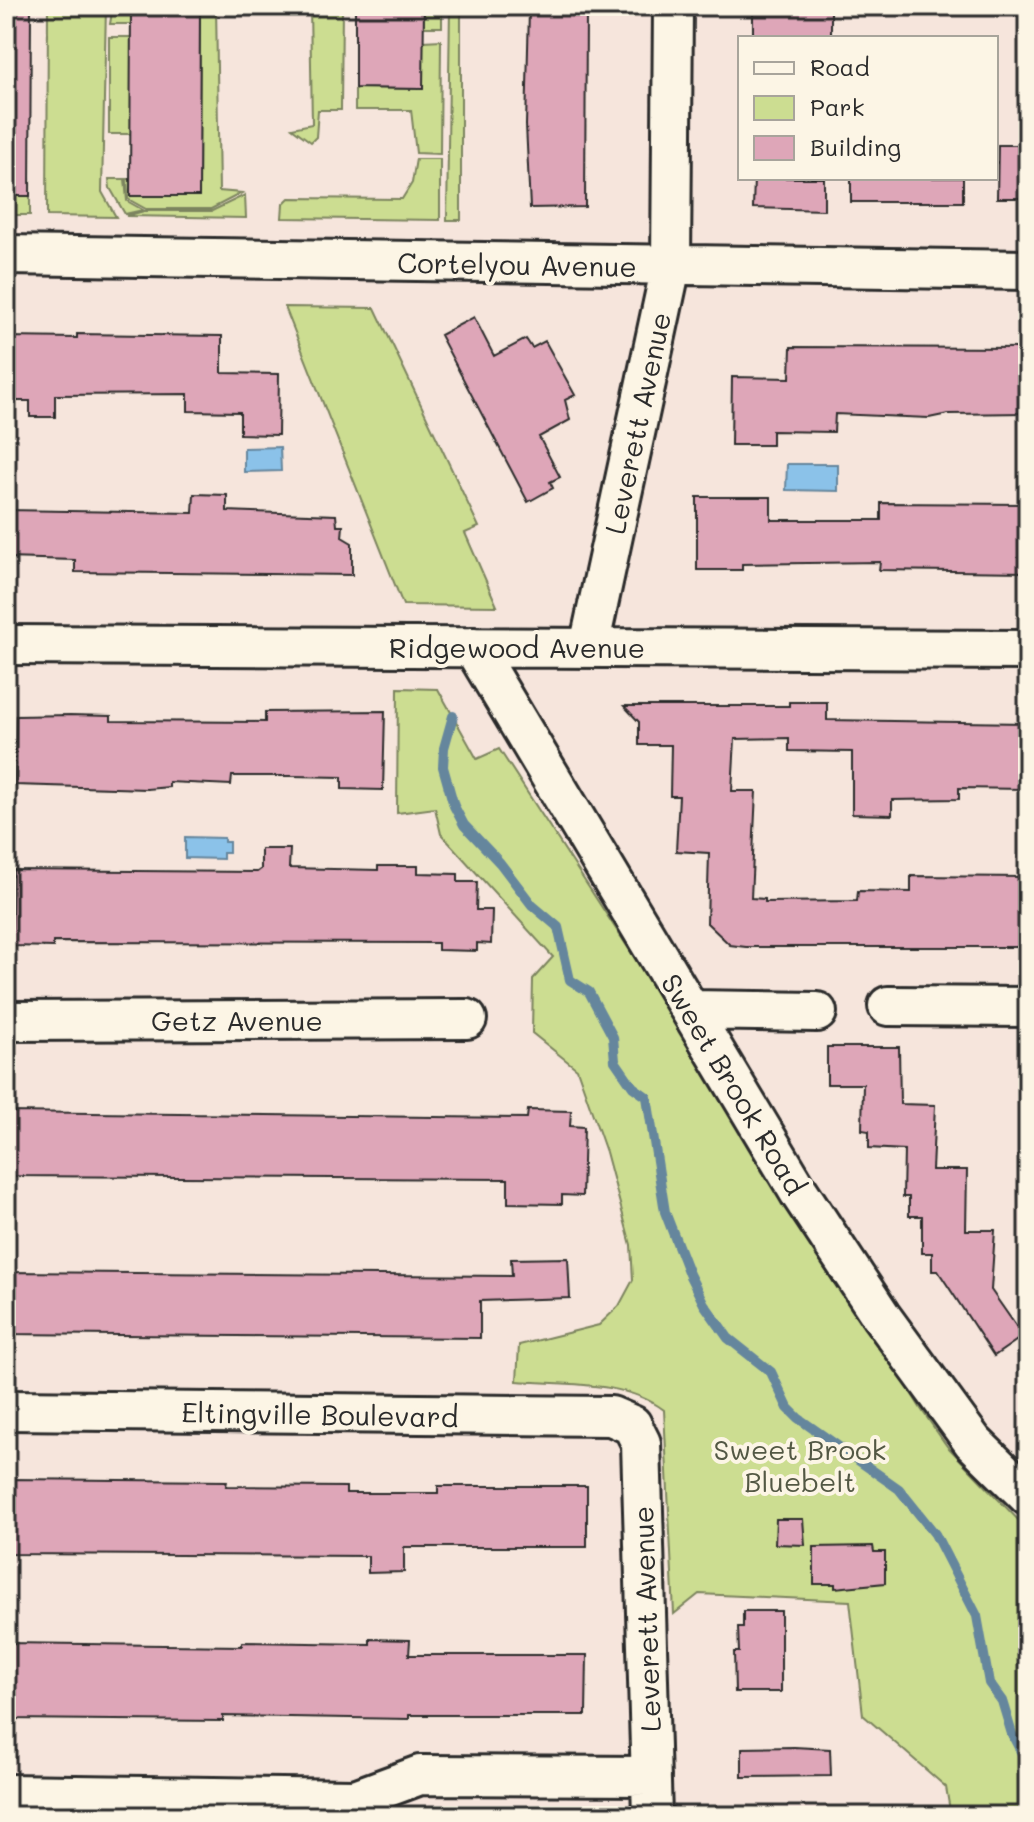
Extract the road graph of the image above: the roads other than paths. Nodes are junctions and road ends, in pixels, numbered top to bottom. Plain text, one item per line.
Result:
1 (673, 6) edge
2 (6, 255) edge
3 (671, 266) junction
4 (1028, 270) edge
5 (6, 645) edge
6 (473, 647) junction
7 (589, 647) junction
8 (1028, 650) edge
9 (888, 1006) dead end
10 (1028, 1007) edge
11 (690, 1010) junction
12 (817, 1012) dead end
13 (467, 1019) dead end
14 (6, 1021) edge
15 (6, 1410) edge
16 (632, 1425) joint
17 (1028, 1496) edge
18 (651, 1776) junction
19 (6, 1794) edge
20 (652, 1816) edge

1 - 3 street, Leverett Avenue
2 - 3 street, Cortelyou Avenue
3 - 4 street, Cortelyou Avenue
3 - 7 street, Leverett Avenue
5 - 6 street, Ridgewood Avenue
6 - 7 street, Ridgewood Avenue
6 - 11 street, Sweet Brook Road
7 - 8 street, Ridgewood Avenue
9 - 10 street
11 - 12 street
11 - 17 street, Sweet Brook Road
13 - 14 street, Getz Avenue
15 - 16 street, Eltingville Boulevard
16 - 18 street, Leverett Avenue
18 - 19 street
18 - 20 street, Leverett Avenue

